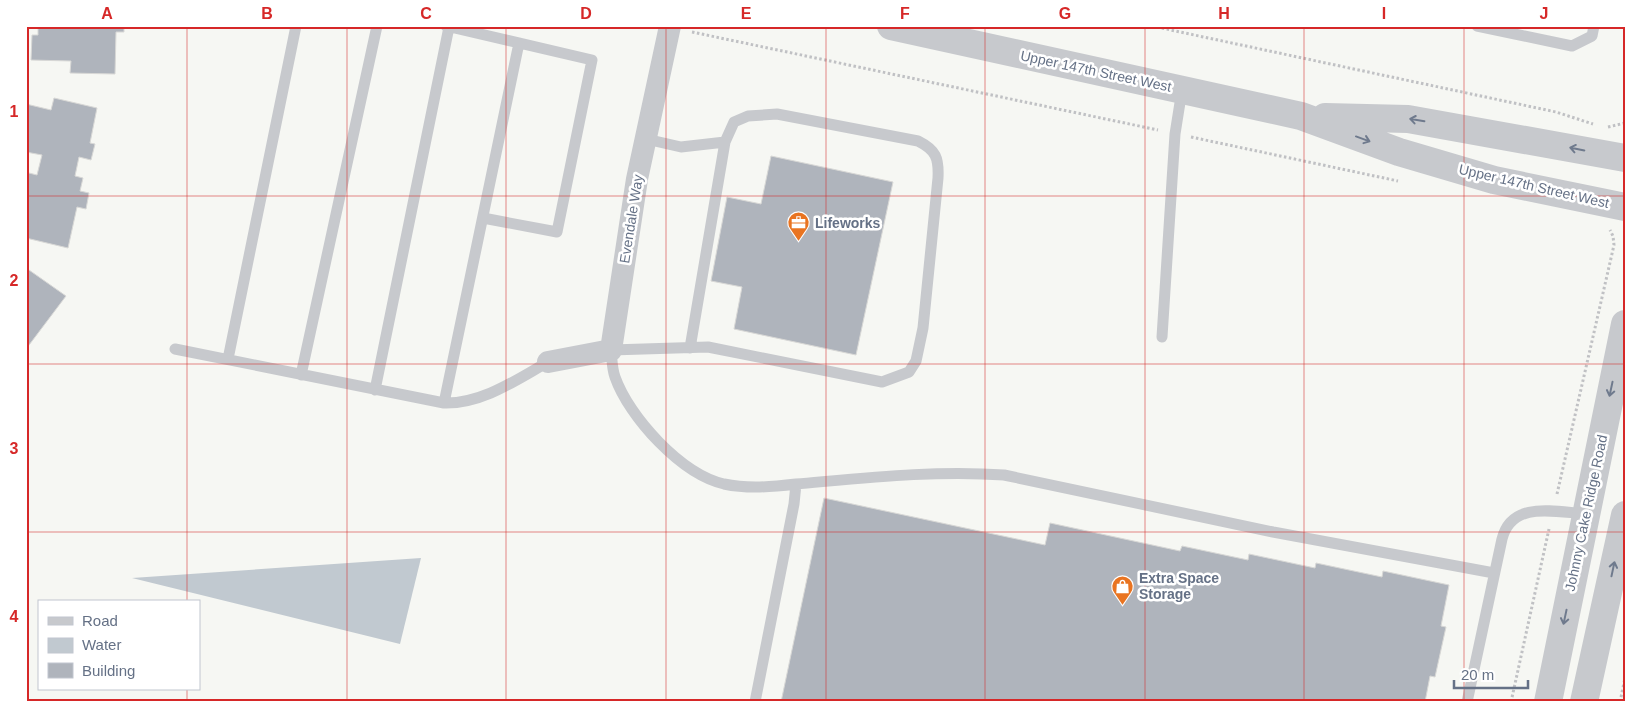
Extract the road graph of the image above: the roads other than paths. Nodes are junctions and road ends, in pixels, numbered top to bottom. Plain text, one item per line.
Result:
1 (296, 26) edge
2 (377, 26) edge
3 (890, 26) edge
4 (1477, 26) edge
5 (1594, 26) edge
6 (447, 27) edge
7 (670, 27) edge
8 (519, 43) junction
9 (1182, 90) junction
10 (1301, 116) junction
11 (646, 139) junction
12 (725, 142) junction
13 (1625, 158) edge
14 (1615, 216) edge
15 (483, 218) junction
16 (1625, 324) edge
17 (1162, 337) dead end
18 (690, 348) junction
19 (175, 349) dead end
20 (611, 350) junction
21 (228, 360) junction
22 (548, 362) joint
23 (301, 375) junction
24 (376, 390) junction
25 (444, 403) junction
26 (796, 484) junction
27 (1586, 514) junction
28 (1625, 515) edge
29 (1494, 573) junction
30 (756, 702) edge
31 (1467, 702) edge
32 (1548, 702) edge
33 (1584, 702) edge

1 - 21 lane
2 - 23 lane
3 - 9 street, Upper 147th Street West
4 - 5 lane
6 - 8 lane
6 - 24 lane
7 - 11 street, Evendale Way
8 - 15 lane
8 - 15 lane
9 - 10 street, Upper 147th Street West
9 - 17 lane
13 -> 10 street, Upper 147th Street West
10 -> 14 street, Upper 147th Street West
11 - 12 lane
11 - 20 street, Evendale Way
12 - 18 lane
12 - 18 lane
15 - 25 lane
16 -> 27 street, Johnny Cake Ridge Road
18 - 20 lane
19 - 21 lane
20 - 22 street
20 - 26 lane
21 - 23 lane
22 - 25 lane
23 - 24 lane
24 - 25 lane
26 - 29 lane
26 - 30 lane
27 - 29 lane
27 -> 32 street, Johnny Cake Ridge Road
33 -> 28 street
29 - 31 lane

